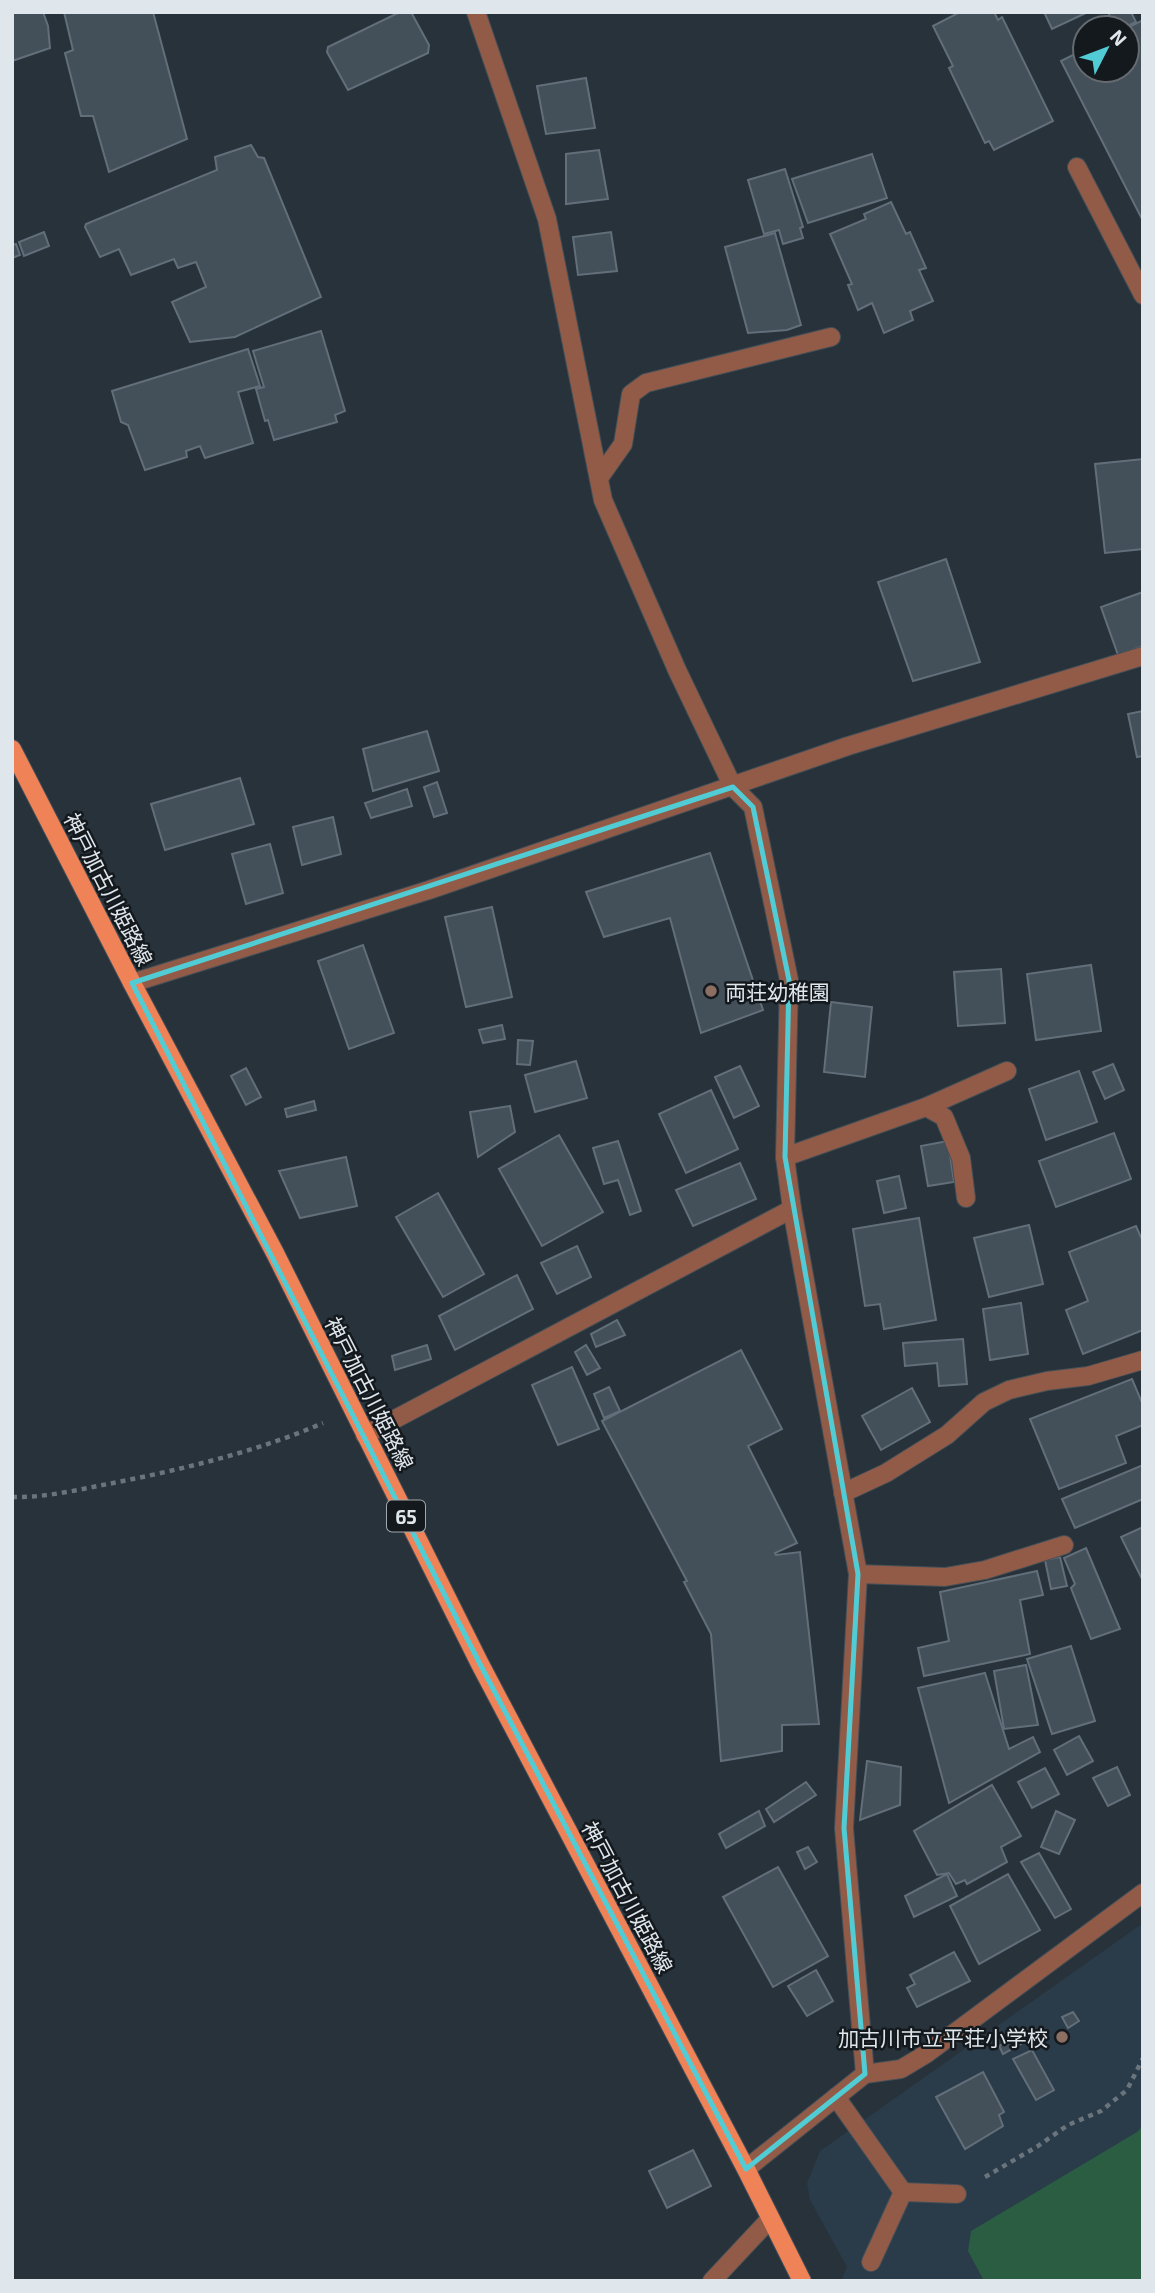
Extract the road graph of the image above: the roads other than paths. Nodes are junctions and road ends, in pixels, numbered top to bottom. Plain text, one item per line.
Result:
1 (476, 12) edge
2 (1077, 167) dead end
3 (1143, 295) edge
4 (831, 337) dead end
5 (599, 478) junction
6 (1143, 656) edge
7 (12, 749) edge
8 (733, 787) junction
9 (132, 983) junction
10 (1007, 1071) dead end
11 (926, 1107) junction
12 (785, 1157) junction
13 (966, 1198) dead end
14 (792, 1209) junction
15 (1143, 1360) edge
16 (365, 1434) junction
17 (843, 1493) junction
18 (1064, 1545) dead end
19 (858, 1574) junction
20 (1143, 1893) edge
21 (864, 2074) junction
22 (836, 2097) junction
23 (746, 2169) junction
24 (903, 2192) junction
25 (957, 2194) road end
26 (770, 2219) junction
27 (871, 2262) dead end
28 (712, 2281) edge
29 (802, 2281) edge

1 - 5 street
2 - 3 street
4 - 5 street
5 - 8 street
6 - 8 street
7 - 9 main road, 神戸加古川姫路線 / 65
8 - 9 street
8 - 12 street
9 - 16 main road, 神戸加古川姫路線 / 65
10 - 11 street
11 - 12 street
11 - 13 street
12 - 14 street
14 - 16 street
14 - 17 street
15 - 17 street
16 - 23 main road, 神戸加古川姫路線 / 65
17 - 19 street
18 - 19 street
19 - 21 street
20 - 21 street
21 - 22 street
22 - 23 street
22 - 24 street
23 - 26 main road, 神戸加古川姫路線 / 65
24 - 25 street
24 - 27 street
26 - 28 street
26 - 29 main road, 神戸加古川姫路線 / 65

